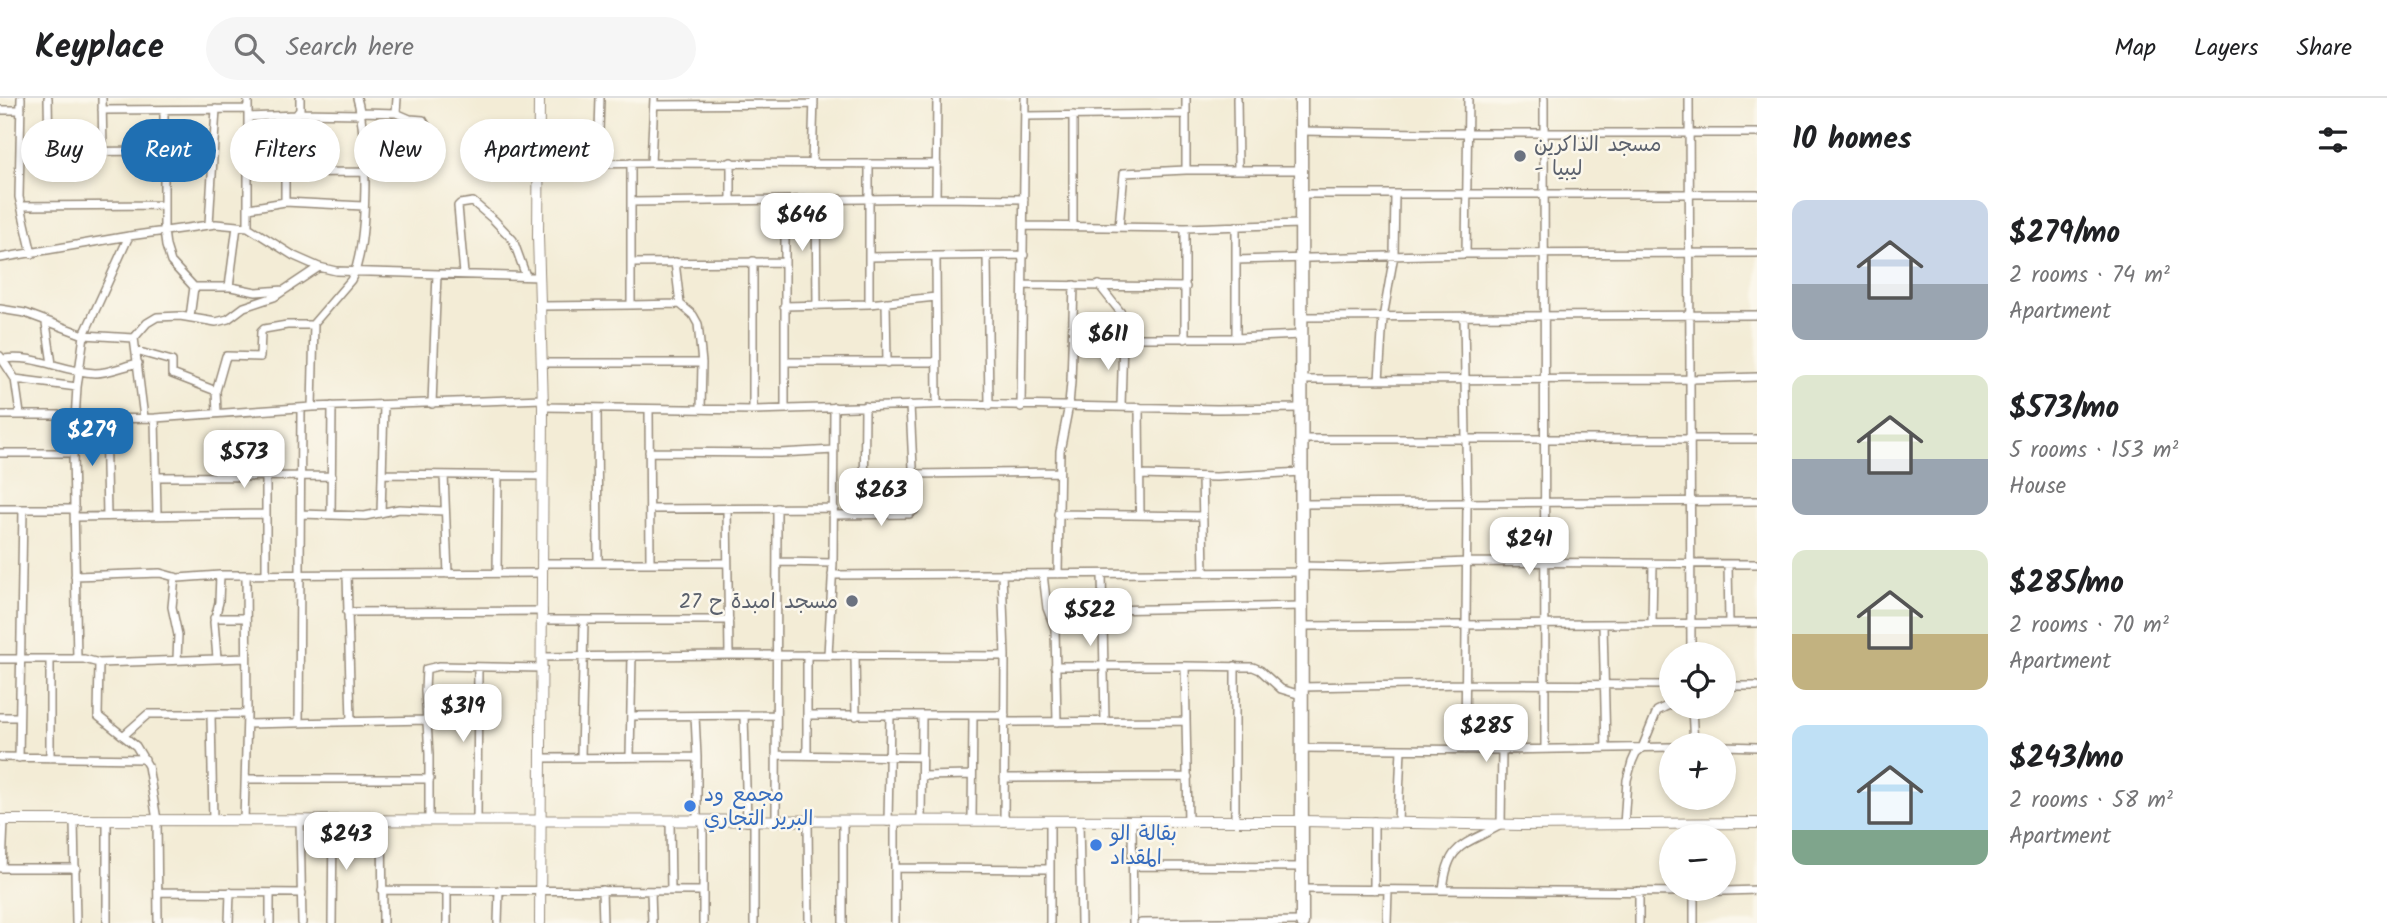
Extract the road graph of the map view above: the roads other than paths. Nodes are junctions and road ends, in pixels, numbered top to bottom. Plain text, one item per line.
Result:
1 (21, 98) edge
2 (48, 98) edge
3 (102, 98) edge
4 (248, 98) edge
5 (300, 98) edge
6 (357, 98) edge
7 (397, 98) edge
8 (539, 98) edge
9 (600, 98) edge
10 (937, 98) edge
11 (1026, 98) edge
12 (1186, 98) edge
13 (1237, 98) edge
14 (1301, 98) edge
15 (1468, 98) edge
16 (1544, 98) edge
17 (1689, 98) edge
18 (707, 101) edge
19 (759, 101) edge
20 (814, 101) edge
21 (654, 102) edge
22 (216, 109) junction
23 (0, 110) edge
24 (21, 110) junction
25 (102, 110) junction
26 (164, 110) junction
27 (248, 113) junction
28 (299, 113) junction
29 (361, 113) junction
30 (396, 113) junction
31 (1186, 114) junction
32 (1073, 115) junction
33 (1025, 116) junction
34 (48, 119) edge
35 (102, 119) edge
36 (164, 119) edge
37 (248, 119) edge
38 (362, 119) edge
39 (416, 119) edge
40 (538, 119) edge
41 (599, 119) edge
42 (1301, 131) junction
43 (1468, 133) junction
44 (1544, 133) junction
45 (1689, 133) junction
46 (1757, 133) edge
47 (20, 152) joint
48 (731, 162) junction
49 (631, 163) junction
50 (651, 163) junction
51 (936, 163) junction
52 (614, 164) edge
53 (812, 164) junction
54 (869, 164) junction
55 (1238, 169) junction
56 (1186, 170) junction
57 (1301, 170) junction
58 (164, 182) edge
59 (249, 182) edge
60 (285, 182) edge
61 (364, 182) edge
62 (537, 182) edge
63 (1301, 194) junction
64 (1757, 194) edge
65 (1395, 195) junction
66 (1467, 195) junction
67 (1544, 195) junction
68 (1689, 195) junction
69 (936, 198) junction
70 (869, 199) junction
71 (1024, 199) junction
72 (731, 200) junction
73 (785, 200) junction
74 (816, 200) junction
75 (285, 202) junction
76 (631, 202) junction
77 (164, 205) junction
78 (21, 206) junction
79 (363, 206) junction
80 (249, 208) junction
81 (209, 224) junction
82 (1300, 224) junction
83 (237, 226) junction
84 (1024, 226) junction
85 (1236, 226) junction
86 (248, 227) junction
87 (1073, 227) junction
88 (1119, 227) junction
89 (1185, 228) junction
90 (164, 231) junction
91 (129, 236) junction
92 (1690, 253) junction
93 (1757, 253) edge
94 (32, 254) junction
95 (1466, 254) junction
96 (1024, 255) junction
97 (1394, 255) junction
98 (1544, 255) junction
99 (936, 256) junction
100 (986, 256) junction
101 (869, 257) junction
102 (0, 258) edge
103 (1300, 258) junction
104 (1236, 260) junction
105 (753, 261) junction
106 (785, 261) junction
107 (675, 262) junction
108 (631, 263) junction
109 (319, 267) junction
110 (356, 272) junction
111 (437, 274) junction
112 (464, 274) junction
113 (526, 276) junction
114 (540, 277) junction
115 (1024, 285) junction
116 (1074, 285) junction
117 (1099, 285) junction
118 (194, 287) junction
119 (229, 287) junction
120 (1186, 287) junction
121 (286, 289) junction
122 (936, 297) junction
123 (886, 302) junction
124 (680, 304) junction
125 (869, 304) junction
126 (631, 305) junction
127 (541, 306) junction
128 (784, 306) junction
129 (817, 306) junction
130 (0, 309) edge
131 (1757, 315) edge
132 (1464, 316) junction
133 (1545, 316) junction
134 (1690, 316) junction
135 (190, 317) junction
136 (1301, 317) junction
137 (1383, 318) junction
138 (46, 323) junction
139 (314, 325) junction
140 (84, 335) junction
141 (1301, 335) junction
142 (134, 338) junction
143 (1124, 338) junction
144 (1236, 338) junction
145 (1185, 339) junction
146 (136, 351) junction
147 (1, 357) edge
148 (785, 362) junction
149 (936, 362) junction
150 (138, 363) junction
151 (542, 363) junction
152 (702, 363) junction
153 (887, 363) junction
154 (52, 364) junction
155 (79, 371) junction
156 (1757, 377) edge
157 (15, 379) junction
158 (1465, 379) junction
159 (1545, 379) junction
160 (1301, 380) junction
161 (1379, 380) junction
162 (1691, 380) junction
163 (77, 387) junction
164 (216, 391) junction
165 (543, 403) junction
166 (432, 404) junction
167 (937, 404) junction
168 (384, 405) junction
169 (910, 405) junction
170 (1069, 405) junction
171 (332, 406) junction
172 (864, 406) junction
173 (989, 406) junction
174 (1121, 406) junction
175 (312, 407) junction
176 (834, 407) junction
177 (1021, 407) junction
178 (1139, 407) junction
179 (301, 408) junction
180 (597, 408) junction
181 (785, 408) junction
182 (1301, 408) junction
183 (649, 409) junction
184 (701, 409) junction
185 (753, 410) junction
186 (217, 412) junction
187 (20, 414) junction
188 (0, 415) edge
189 (74, 415) junction
190 (144, 418) junction
191 (155, 418) junction
192 (105, 419) junction
193 (1302, 439) junction
194 (1466, 439) junction
195 (1757, 439) edge
196 (1545, 440) junction
197 (1691, 440) junction
198 (834, 450) junction
199 (649, 452) junction
200 (0, 453) edge
201 (73, 453) junction
202 (1059, 472) junction
203 (1302, 472) junction
204 (382, 474) junction
205 (914, 474) junction
206 (266, 475) junction
207 (444, 475) junction
208 (1140, 475) junction
209 (300, 476) junction
210 (331, 476) junction
211 (498, 476) junction
212 (543, 476) junction
213 (156, 477) junction
214 (1202, 477) junction
215 (1466, 501) junction
216 (1545, 501) junction
217 (1757, 501) edge
218 (1691, 502) junction
219 (1302, 504) junction
220 (777, 508) junction
221 (0, 509) edge
222 (23, 509) junction
223 (650, 509) junction
224 (727, 509) junction
225 (444, 511) junction
226 (833, 512) junction
227 (75, 513) junction
228 (381, 513) junction
229 (1058, 513) junction
230 (267, 514) junction
231 (301, 514) junction
232 (864, 514) junction
233 (1140, 514) junction
234 (157, 515) junction
235 (331, 515) junction
236 (107, 516) junction
237 (1202, 516) junction
238 (650, 562) junction
239 (778, 562) junction
240 (1466, 562) junction
241 (598, 563) junction
242 (727, 563) junction
243 (833, 563) junction
244 (1546, 564) junction
245 (1653, 564) junction
246 (1692, 564) junction
247 (1728, 564) junction
248 (1757, 564) edge
249 (543, 568) junction
250 (1302, 569) junction
251 (497, 573) junction
252 (1204, 573) junction
253 (449, 574) junction
254 (1002, 574) junction
255 (1043, 574) junction
256 (1058, 574) junction
257 (1102, 574) junction
258 (220, 575) junction
259 (266, 575) junction
260 (299, 575) junction
261 (347, 575) junction
262 (832, 575) junction
263 (75, 576) junction
264 (246, 576) junction
265 (175, 577) junction
266 (1302, 606) junction
267 (1103, 610) junction
268 (347, 611) junction
269 (543, 615) junction
270 (214, 618) junction
271 (246, 618) junction
272 (584, 620) junction
273 (729, 621) junction
274 (1652, 623) junction
275 (1691, 623) junction
276 (1729, 623) junction
277 (1757, 623) edge
278 (1545, 624) junction
279 (1466, 625) junction
280 (1603, 625) junction
281 (1301, 626) junction
282 (1691, 642) edge
283 (729, 654) junction
284 (777, 655) junction
285 (807, 655) junction
286 (828, 655) junction
287 (855, 655) junction
288 (632, 656) junction
289 (1005, 656) junction
290 (582, 657) junction
291 (217, 658) junction
292 (246, 658) junction
293 (0, 659) edge
294 (20, 659) junction
295 (50, 659) junction
296 (77, 659) junction
297 (177, 659) junction
298 (543, 662) junction
299 (99, 663) junction
300 (1055, 666) junction
301 (1104, 666) junction
302 (1185, 666) junction
303 (1235, 666) junction
304 (478, 667) junction
305 (1465, 684) junction
306 (1546, 684) junction
307 (1604, 685) junction
308 (1659, 685) edge
309 (1736, 686) edge
310 (1757, 686) edge
311 (1301, 691) junction
312 (1659, 709) edge
313 (247, 714) junction
314 (211, 715) junction
315 (776, 715) junction
316 (807, 715) junction
317 (973, 715) junction
318 (631, 716) junction
319 (695, 716) junction
320 (744, 716) junction
321 (856, 716) junction
322 (890, 716) junction
323 (922, 716) junction
324 (0, 717) edge
325 (19, 718) junction
326 (1005, 719) junction
327 (427, 720) junction
328 (351, 721) junction
329 (1105, 721) junction
330 (1185, 721) junction
331 (1057, 722) junction
332 (299, 723) junction
333 (247, 724) junction
334 (123, 736) junction
335 (1736, 746) edge
336 (1659, 747) edge
337 (1757, 747) edge
338 (1301, 748) junction
339 (1606, 748) junction
340 (1642, 748) junction
341 (1401, 749) junction
342 (1545, 749) junction
343 (1465, 750) junction
344 (1502, 750) junction
345 (807, 754) junction
346 (776, 755) junction
347 (630, 756) junction
348 (889, 756) junction
349 (0, 757) edge
350 (581, 757) junction
351 (697, 757) junction
352 (922, 757) junction
353 (19, 758) junction
354 (50, 758) junction
355 (543, 758) junction
356 (145, 759) junction
357 (972, 775) junction
358 (922, 776) junction
359 (1188, 777) junction
360 (1004, 778) junction
361 (246, 779) junction
362 (430, 779) junction
363 (2, 820) edge
364 (74, 820) junction
365 (107, 820) junction
366 (157, 820) junction
367 (214, 821) junction
368 (244, 821) junction
369 (300, 821) junction
370 (333, 821) junction
371 (382, 821) junction
372 (429, 821) junction
373 (477, 821) junction
374 (670, 821) junction
375 (700, 821) junction
376 (921, 821) junction
377 (972, 821) junction
378 (1079, 821) junction
379 (1188, 821) junction
380 (1234, 821) junction
381 (1302, 821) junction
382 (1374, 821) junction
383 (541, 822) junction
384 (751, 822) junction
385 (776, 822) junction
386 (808, 822) junction
387 (844, 822) junction
388 (892, 822) junction
389 (1004, 822) junction
390 (1050, 822) junction
391 (1132, 822) junction
392 (1398, 822) junction
393 (1757, 823) edge
394 (1659, 824) edge
395 (1694, 824) edge
396 (1501, 825) junction
397 (1624, 825) junction
398 (1133, 866) junction
399 (895, 867) junction
400 (1302, 867) junction
401 (1, 868) edge
402 (76, 868) junction
403 (1050, 869) junction
404 (1302, 889) junction
405 (382, 890) junction
406 (447, 890) junction
407 (499, 890) junction
408 (541, 890) junction
409 (602, 890) junction
410 (1374, 890) junction
411 (1388, 890) junction
412 (1443, 890) junction
413 (1736, 890) edge
414 (1757, 890) edge
415 (651, 891) junction
416 (671, 891) junction
417 (703, 891) junction
418 (1639, 891) junction
419 (1659, 891) edge
420 (158, 892) junction
421 (230, 892) junction
422 (270, 893) junction
423 (302, 893) junction
424 (1694, 901) edge
425 (1255, 922) edge
426 (1302, 922) edge
427 (76, 923) edge
428 (107, 923) edge
429 (158, 923) edge
430 (229, 923) edge
431 (270, 923) edge
432 (302, 923) edge
433 (332, 923) edge
434 (383, 923) edge
435 (447, 923) edge
436 (498, 923) edge
437 (540, 923) edge
438 (603, 923) edge
439 (652, 923) edge
440 (703, 923) edge
441 (754, 923) edge
442 (809, 923) edge
443 (844, 923) edge
444 (895, 923) edge
445 (1050, 923) edge
446 (1081, 923) edge
447 (1133, 923) edge
448 (1141, 923) edge
449 (1197, 923) edge
450 (1387, 923) edge
451 (1639, 923) edge
452 (1694, 923) edge

1 - 24 street
2 - 34 street
3 - 25 street
4 - 27 street
5 - 28 street
6 - 29 street
7 - 30 street
8 - 40 street
9 - 41 street
10 - 51 street
11 - 33 street
12 - 31 street
13 - 55 street
14 - 42 highway
15 - 43 street
16 - 44 street
17 - 45 street
18 - 19 street
18 - 21 street
19 - 20 street
20 - 53 street
21 - 50 street
22 - 26 street
22 - 27 street
22 - 81 street
23 - 24 street
24 - 47 street
25 - 26 street
25 - 35 street
26 - 36 street
27 - 28 street
27 - 37 street
28 - 29 street
29 - 30 street
29 - 38 street
30 - 39 street
31 - 32 street
31 - 56 street
32 - 33 street
32 - 87 street
33 - 71 street
42 - 43 street
42 - 57 highway
43 - 44 street
43 - 66 street
44 - 45 street
44 - 67 street
45 - 46 street
45 - 68 street
47 - 78 street
48 - 50 street
48 - 53 street
48 - 72 street
49 - 50 street
49 - 52 street
49 - 76 street
51 - 54 street
51 - 69 street
53 - 54 street
54 - 70 street
55 - 56 street
55 - 57 street
56 - 88 street
57 - 63 highway
58 - 77 street
59 - 80 street
60 - 75 street
61 - 79 street
62 - 114 street
63 - 65 street
63 - 82 highway
64 - 68 street
65 - 66 street
65 - 97 street
66 - 67 street
66 - 95 street
67 - 68 street
67 - 98 street
68 - 92 street
69 - 70 street
69 - 71 street
70 - 74 street
70 - 101 street
71 - 84 street
72 - 73 street
72 - 76 street
73 - 74 street
73 - 106 street
74 - 129 street
75 - 79 street
75 - 80 street
76 - 108 street
77 - 78 street
77 - 90 street
78 - 94 street
79 - 110 street
80 - 86 street
81 - 83 street
81 - 90 street
82 - 85 street
82 - 103 highway
83 - 86 street
83 - 119 street
84 - 87 street
84 - 96 street
85 - 89 street
85 - 104 street
86 - 109 street
87 - 88 street
88 - 89 street
89 - 120 street
90 - 91 street
90 - 118 street
91 - 94 street
91 - 140 street
92 - 93 street
92 - 98 street
92 - 134 street
94 - 102 street
95 - 97 street
95 - 98 street
96 - 100 street
96 - 115 street
97 - 103 street
97 - 137 street
98 - 133 street
99 - 100 street
99 - 101 street
99 - 122 street
100 - 173 street
101 - 125 street
103 - 104 street
103 - 136 highway
104 - 144 street
105 - 106 street
105 - 107 street
105 - 185 street
106 - 128 street
107 - 108 street
107 - 124 street
108 - 126 street
109 - 110 street
109 - 121 street
110 - 111 street
110 - 139 street
111 - 112 street
111 - 166 street
112 - 113 street
112 - 113 street
113 - 114 street
114 - 127 street
115 - 116 street
115 - 177 street
116 - 117 street
116 - 170 street
117 - 120 street
117 - 143 street
118 - 119 street
118 - 135 street
119 - 121 street
120 - 145 street
121 - 135 street
122 - 123 street
122 - 149 street
123 - 125 street
123 - 153 street
124 - 126 street
124 - 152 street
125 - 129 street
126 - 127 street
127 - 151 street
128 - 129 street
128 - 148 street
130 - 138 street
131 - 134 street
132 - 133 street
132 - 137 street
132 - 158 street
133 - 134 street
133 - 159 street
134 - 162 street
135 - 142 street
136 - 137 street
136 - 141 highway
137 - 161 street
138 - 140 street
138 - 154 street
139 - 164 street
139 - 175 street
140 - 142 street
140 - 155 street
141 - 144 street
141 - 160 highway
142 - 146 street
143 - 145 street
143 - 174 street
144 - 145 street
146 - 150 street
146 - 164 street
147 - 154 street
147 - 157 street
148 - 153 street
148 - 181 street
149 - 153 street
149 - 167 street
150 - 155 street
150 - 190 street
151 - 152 street
151 - 165 street
152 - 184 street
154 - 155 street
155 - 163 street
156 - 162 street
157 - 163 street
157 - 187 street
158 - 159 street
158 - 161 street
158 - 194 street
159 - 162 street
159 - 196 street
160 - 161 street
160 - 182 highway
162 - 197 street
163 - 189 street
164 - 186 street
165 - 166 street
165 - 180 street
165 - 212 street
166 - 168 street
167 - 169 street
167 - 173 street
168 - 171 street
168 - 204 street
169 - 172 street
169 - 205 street
170 - 174 street
170 - 177 street
170 - 202 street
171 - 175 street
171 - 210 street
172 - 176 street
172 - 232 street
173 - 177 street
174 - 178 street
175 - 179 street
176 - 181 street
176 - 198 street
178 - 182 street
178 - 208 street
179 - 186 street
179 - 209 street
180 - 183 street
180 - 241 street
181 - 185 street
182 - 193 highway
183 - 184 street
183 - 199 street
184 - 185 street
186 - 191 street
187 - 188 street
187 - 189 street
189 - 192 street
189 - 201 street
190 - 191 street
190 - 192 street
191 - 213 street
192 - 236 street
193 - 194 street
193 - 203 highway
194 - 196 street
194 - 215 street
195 - 197 street
196 - 197 street
196 - 216 street
197 - 218 street
198 - 199 street
198 - 226 street
199 - 223 street
200 - 201 street
201 - 227 street
202 - 205 street
202 - 229 street
203 - 214 street
203 - 219 highway
204 - 207 street
204 - 228 street
205 - 232 street
206 - 209 street
206 - 213 street
206 - 230 street
207 - 211 street
207 - 225 street
208 - 214 street
208 - 233 street
209 - 210 street
209 - 231 street
210 - 235 street
211 - 212 street
211 - 251 street
212 - 249 street
213 - 234 street
214 - 237 street
215 - 216 street
215 - 219 street
215 - 240 street
216 - 218 street
216 - 244 street
217 - 218 street
218 - 246 street
219 - 250 highway
220 - 224 street
220 - 226 street
220 - 239 street
221 - 222 street
222 - 227 street
222 - 294 street
223 - 224 street
223 - 238 street
224 - 242 street
225 - 228 street
225 - 253 street
226 - 232 street
226 - 243 street
227 - 236 street
227 - 263 street
228 - 235 street
229 - 233 street
229 - 256 street
230 - 234 street
230 - 259 street
231 - 235 street
231 - 260 street
233 - 237 street
234 - 236 street
237 - 252 street
238 - 241 street
238 - 242 street
239 - 243 street
239 - 284 street
240 - 244 street
240 - 250 street
240 - 279 street
241 - 249 street
242 - 273 street
243 - 262 street
244 - 245 street
244 - 278 street
245 - 246 street
245 - 274 street
246 - 247 street
246 - 275 street
247 - 248 street
247 - 276 street
249 - 251 street
249 - 269 street
250 - 252 street
250 - 266 highway
251 - 253 street
252 - 257 street
253 - 261 street
254 - 255 street
254 - 262 street
254 - 289 street
255 - 256 street
255 - 300 street
256 - 257 street
257 - 267 street
258 - 264 street
258 - 265 street
258 - 270 street
259 - 260 street
259 - 264 street
260 - 261 street
260 - 332 street
261 - 268 street
262 - 286 street
263 - 265 street
263 - 296 street
264 - 271 street
265 - 297 street
266 - 267 street
266 - 281 highway
267 - 301 street
268 - 269 street
268 - 328 street
269 - 272 street
269 - 298 street
270 - 271 street
270 - 291 street
271 - 292 street
272 - 273 street
272 - 290 street
273 - 283 street
274 - 275 street
274 - 280 street
275 - 276 street
275 - 282 street
276 - 277 street
278 - 279 street
278 - 280 street
278 - 306 street
279 - 281 street
279 - 305 street
280 - 307 street
281 - 311 highway
283 - 284 street
283 - 288 street
284 - 285 street
284 - 315 street
285 - 286 street
285 - 316 street
286 - 287 street
287 - 289 street
287 - 321 street
288 - 290 street
288 - 318 street
289 - 326 street
290 - 298 street
290 - 350 street
291 - 292 street
291 - 297 street
292 - 313 street
293 - 294 street
294 - 295 street
294 - 325 street
295 - 296 street
295 - 354 street
296 - 299 street
297 - 299 street
298 - 304 street
298 - 355 street
299 - 334 street
300 - 301 street
300 - 331 street
301 - 302 street
301 - 329 street
302 - 303 street
302 - 330 street
303 - 311 street
303 - 380 street
304 - 327 street
304 - 373 street
305 - 306 street
305 - 311 street
305 - 343 street
306 - 307 street
306 - 342 street
307 - 308 street
307 - 339 street
309 - 310 street
311 - 338 highway
312 - 340 street
313 - 314 street
313 - 333 street
314 - 334 street
314 - 367 street
315 - 320 street
315 - 346 street
316 - 321 street
316 - 345 street
317 - 323 street
317 - 326 street
317 - 357 street
318 - 319 street
318 - 347 street
319 - 320 street
319 - 351 street
320 - 384 street
321 - 322 street
322 - 323 street
322 - 348 street
323 - 352 street
324 - 325 street
325 - 353 street
326 - 331 street
326 - 360 street
327 - 328 street
327 - 362 street
328 - 332 street
329 - 330 street
329 - 331 street
330 - 359 street
332 - 333 street
333 - 361 street
334 - 356 street
335 - 337 street
336 - 340 street
338 - 341 street
338 - 381 highway
339 - 340 street
339 - 342 street
340 - 397 street
341 - 343 street
341 - 392 street
342 - 344 street
343 - 344 street
344 - 396 street
345 - 346 street
345 - 348 street
346 - 385 street
347 - 350 street
347 - 351 street
348 - 352 street
348 - 388 street
349 - 353 street
350 - 355 street
351 - 375 street
352 - 358 street
353 - 354 street
354 - 356 street
355 - 383 street
356 - 366 street
357 - 358 street
357 - 377 street
358 - 376 street
359 - 360 street
359 - 379 street
360 - 389 street
361 - 362 street
361 - 368 street
362 - 372 street
363 - 364 street
363 - 401 street
364 - 365 street
364 - 402 street
365 - 366 street
365 - 428 street
366 - 367 street
366 - 420 street
367 - 368 street
368 - 369 street
369 - 370 street
369 - 423 street
370 - 371 street
370 - 433 street
371 - 372 street
371 - 405 street
372 - 373 street
373 - 383 street
374 - 375 street
374 - 383 street
374 - 416 street
375 - 384 street
375 - 417 street
376 - 377 street
376 - 388 street
377 - 389 street
378 - 390 street
378 - 391 street
378 - 446 street
379 - 380 street
379 - 391 street
380 - 381 street
381 - 382 street
381 - 400 highway
382 - 392 street
382 - 410 street
383 - 408 street
384 - 385 street
384 - 441 street
385 - 386 street
386 - 387 street
386 - 442 street
387 - 388 street
387 - 443 street
388 - 399 street
389 - 390 street
390 - 403 street
391 - 398 street
392 - 396 street
393 - 395 street
394 - 397 street
396 - 397 street
396 - 412 street
398 - 400 street
398 - 447 street
399 - 403 street
399 - 444 street
400 - 404 highway
401 - 402 street
402 - 427 street
403 - 445 street
404 - 410 street
404 - 426 highway
405 - 406 street
405 - 434 street
406 - 407 street
406 - 435 street
407 - 408 street
407 - 436 street
408 - 409 street
408 - 437 street
409 - 415 street
409 - 438 street
410 - 411 street
411 - 412 street
411 - 450 street
412 - 418 street
413 - 414 street
415 - 416 street
415 - 439 street
416 - 417 street
417 - 440 street
418 - 419 street
418 - 451 street
420 - 421 street
420 - 429 street
421 - 422 street
421 - 430 street
422 - 423 street
422 - 431 street
423 - 432 street
424 - 452 street
425 - 426 street
425 - 449 street
448 - 449 street

